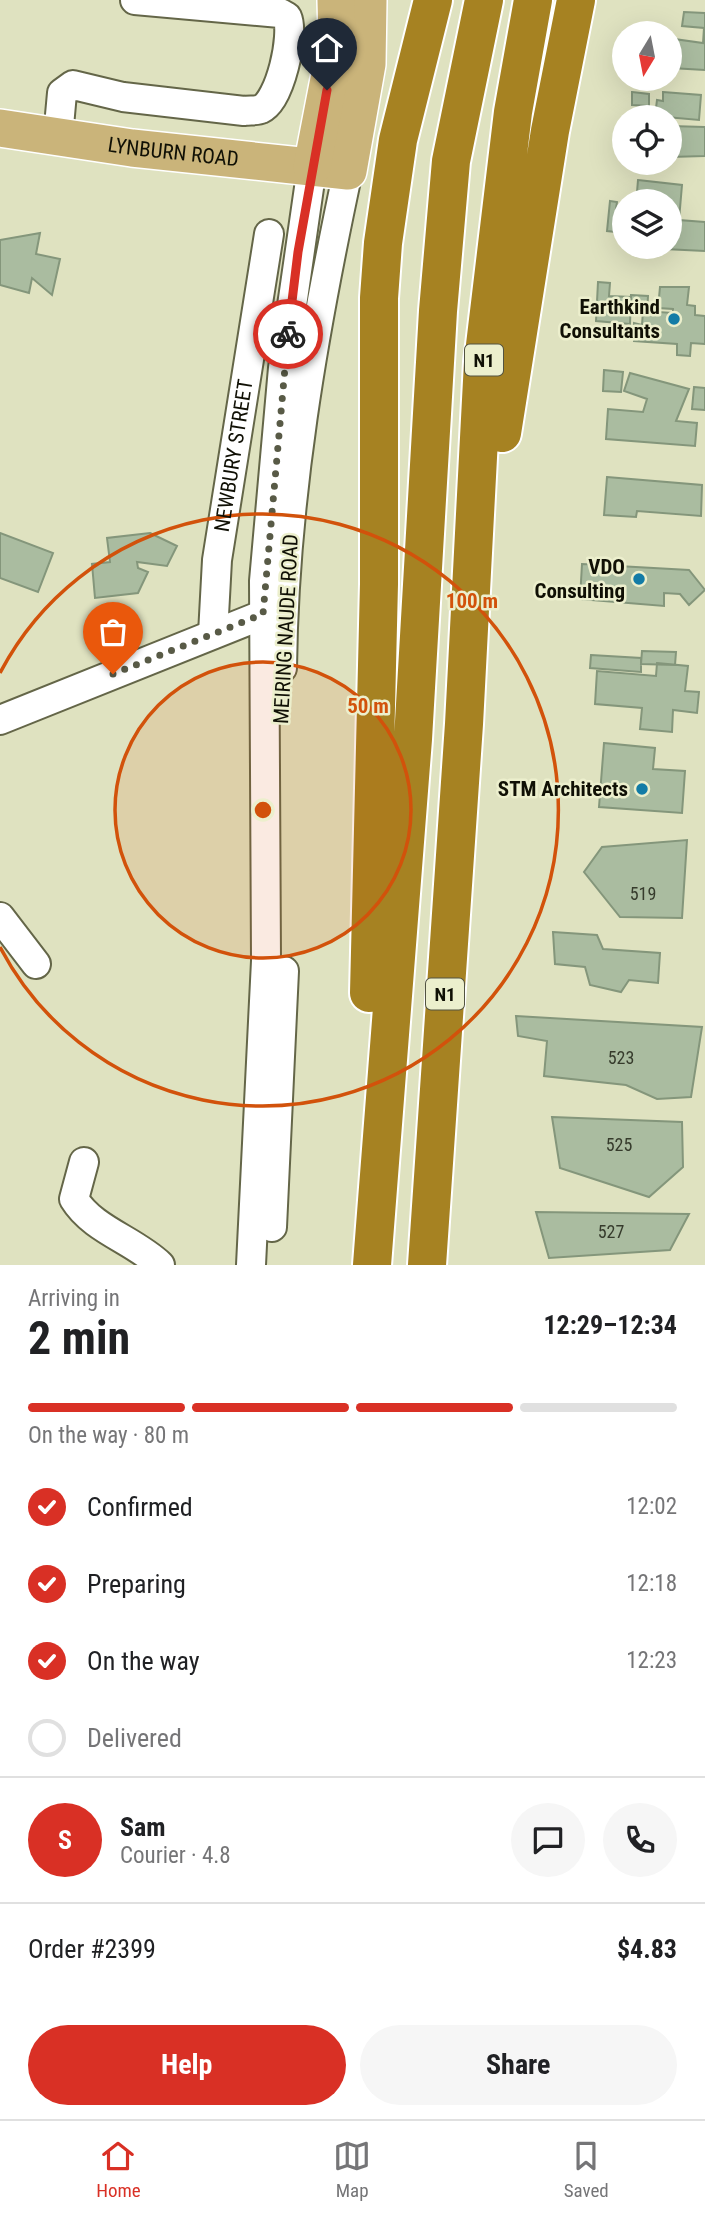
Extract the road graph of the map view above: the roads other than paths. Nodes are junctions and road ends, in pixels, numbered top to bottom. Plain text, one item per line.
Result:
1 (135, 0) edge
2 (336, 0) edge
3 (368, 0) edge
4 (433, 0) edge
5 (484, 0) edge
6 (533, 0) edge
7 (576, 0) edge
8 (0, 128) edge
9 (58, 137) junction
10 (330, 169) junction
11 (270, 234) dead end
12 (273, 610) junction
13 (214, 634) junction
14 (3, 711) edge
15 (464, 724) junction
16 (0, 917) edge
17 (36, 964) dead end
18 (84, 1162) dead end
19 (160, 1265) edge
20 (251, 1265) edge
21 (269, 1265) edge
22 (362, 1265) edge
23 (372, 1265) edge
24 (427, 1265) edge

1 - 9 street
2 - 10 main road, MEIRING NAUDE ROAD
3 - 10 main road, MEIRING NAUDE ROAD
4 - 22 highway
5 - 23 highway, N1
6 - 15 highway, N1
7 - 15 highway
8 - 9 main road, LYNBURN ROAD
9 - 10 main road, LYNBURN ROAD
10 - 12 street, MEIRING NAUDE ROAD
11 - 13 street, NEWBURY STREET
12 - 13 street
12 - 20 street, MEIRING NAUDE ROAD
12 - 21 street, MEIRING NAUDE ROAD
13 - 14 street
15 - 24 highway, N1
16 - 17 street
18 - 19 street

